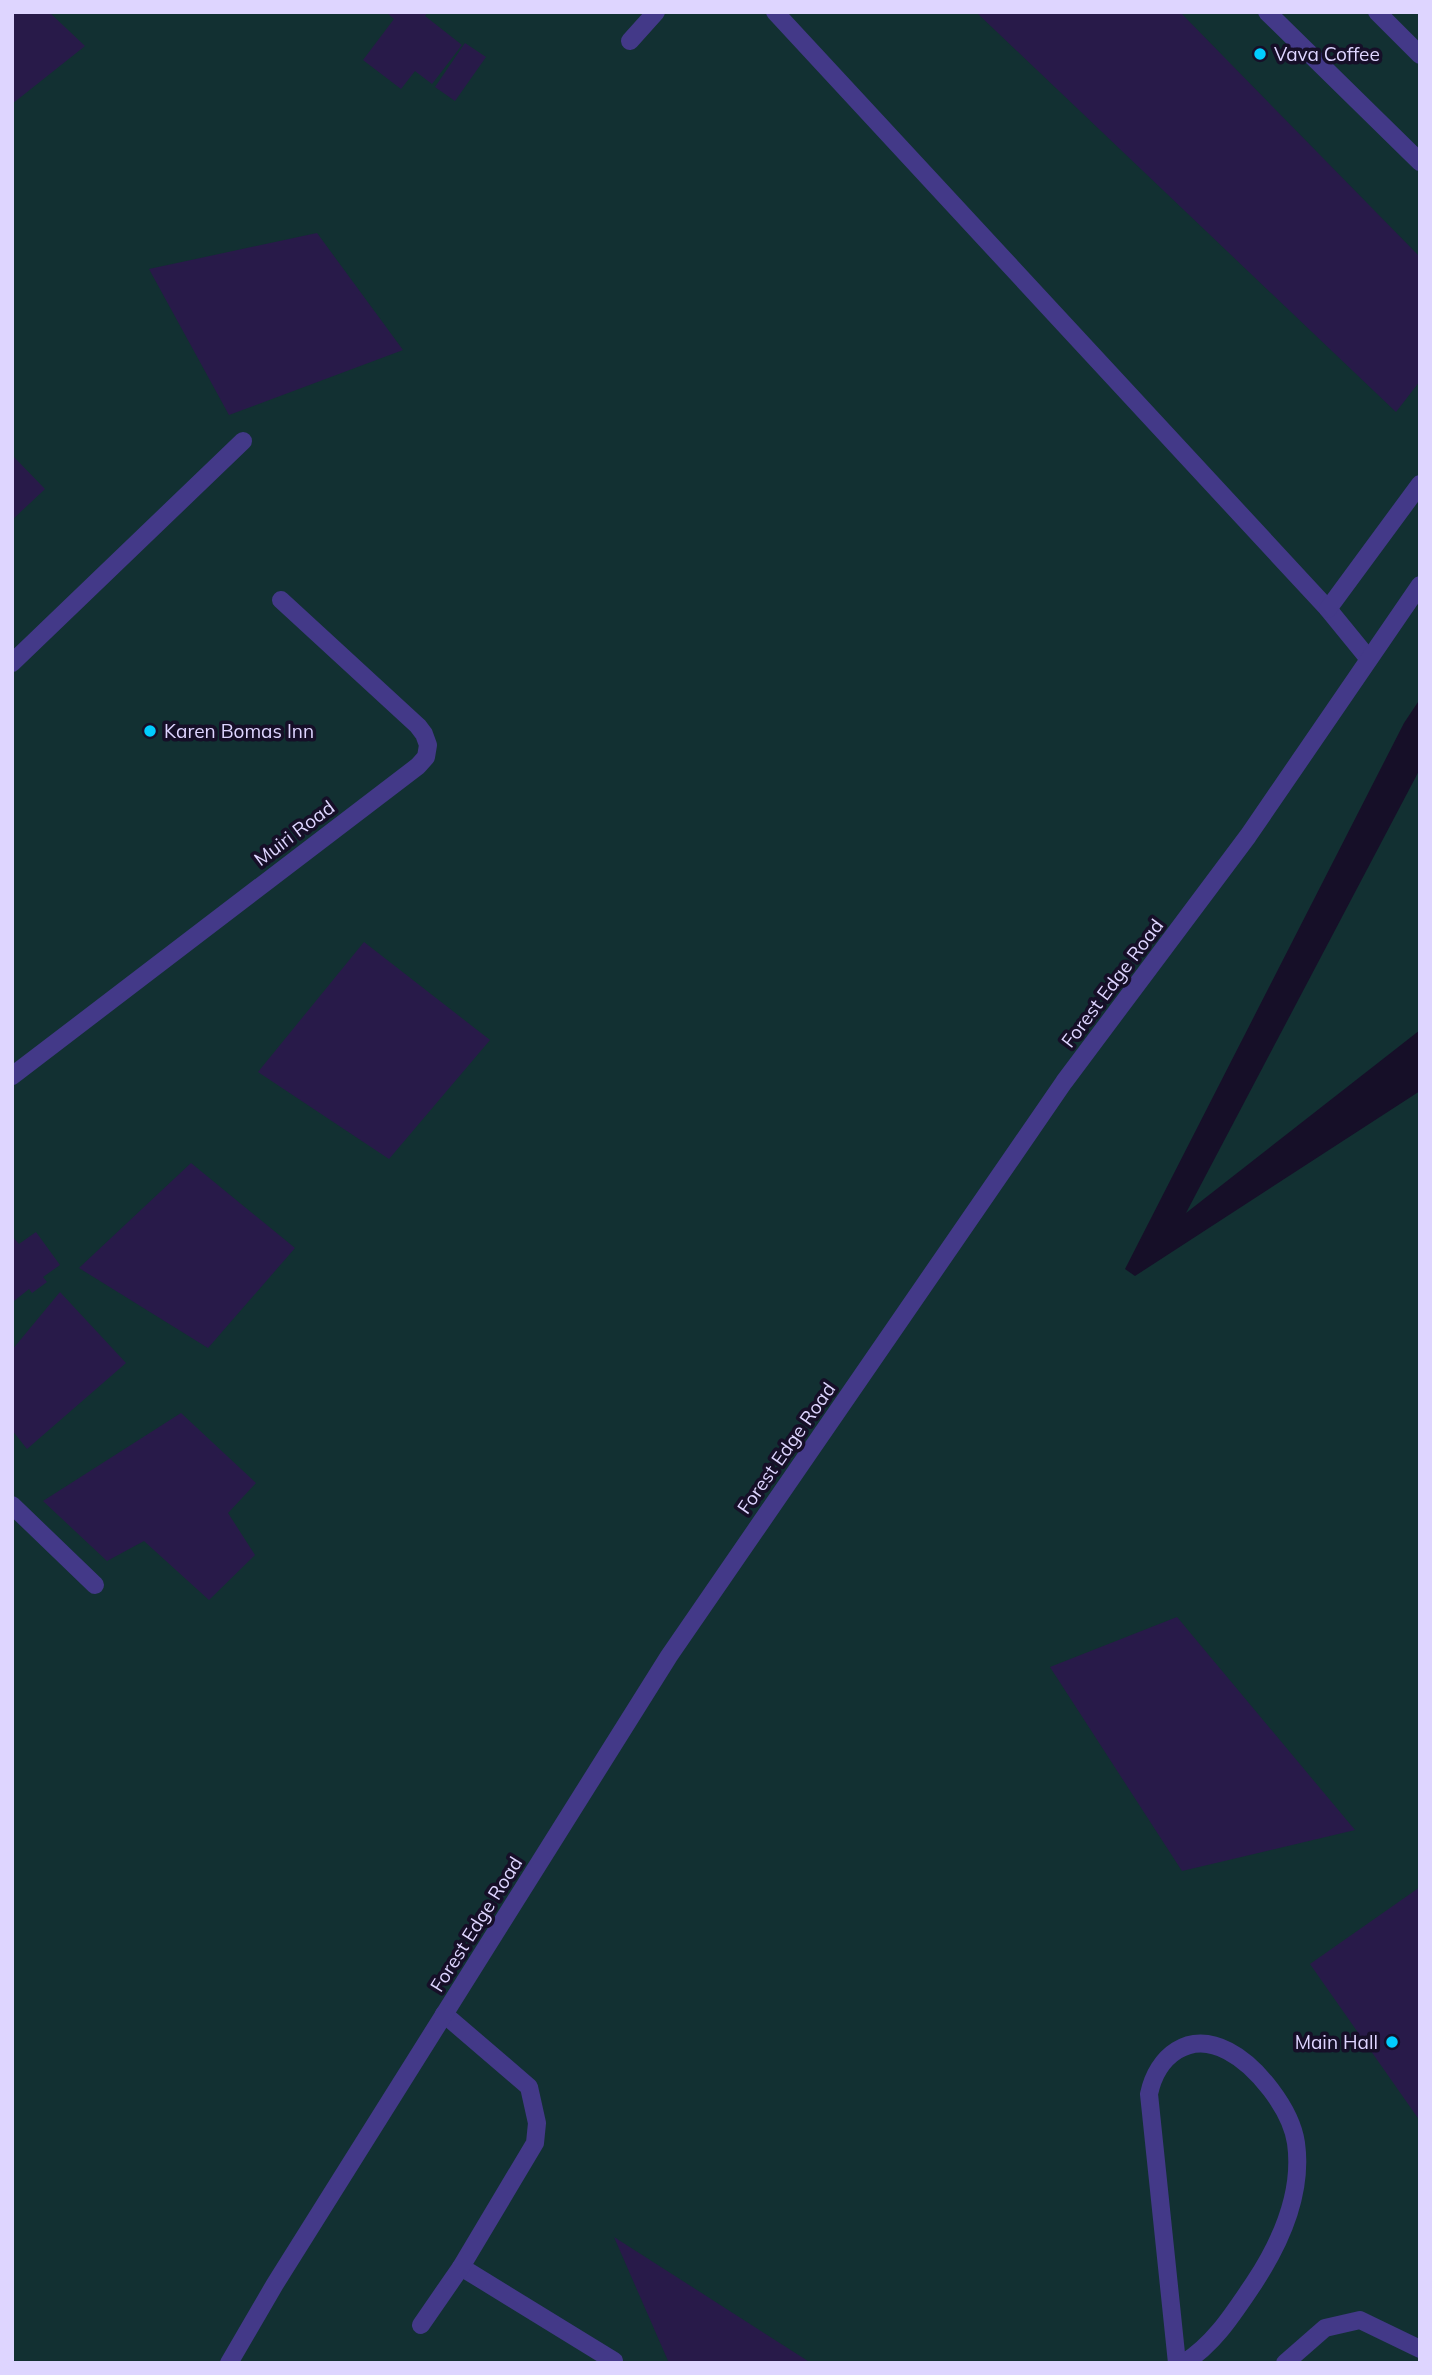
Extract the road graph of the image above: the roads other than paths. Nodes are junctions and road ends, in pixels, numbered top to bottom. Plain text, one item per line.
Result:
1 (656, 12) edge
2 (775, 12) edge
3 (1268, 12) edge
4 (1377, 12) edge
5 (630, 41) dead end
6 (1420, 55) edge
7 (1420, 162) edge
8 (243, 441) dead end
9 (1420, 484) edge
10 (1420, 585) edge
11 (281, 600) dead end
12 (1328, 609) junction
13 (1368, 658) junction
14 (12, 663) edge
15 (12, 1076) edge
16 (12, 1505) edge
17 (95, 1585) dead end
18 (444, 2014) junction
19 (461, 2267) junction
20 (421, 2325) dead end
21 (1420, 2349) edge
22 (614, 2361) edge
23 (229, 2363) edge
24 (1177, 2363) edge
25 (1184, 2363) edge
26 (1284, 2363) edge

1 - 5 street
2 - 12 street
3 - 7 street
4 - 6 street
8 - 14 street
9 - 12 street
10 - 13 street, Forest Edge Road
11 - 15 street, Muiri Road
12 - 13 street
13 - 18 street, Forest Edge Road
16 - 17 street
18 - 19 street
18 - 23 street, Forest Edge Road
19 - 20 street
19 - 22 street
21 - 26 street
24 - 25 street

